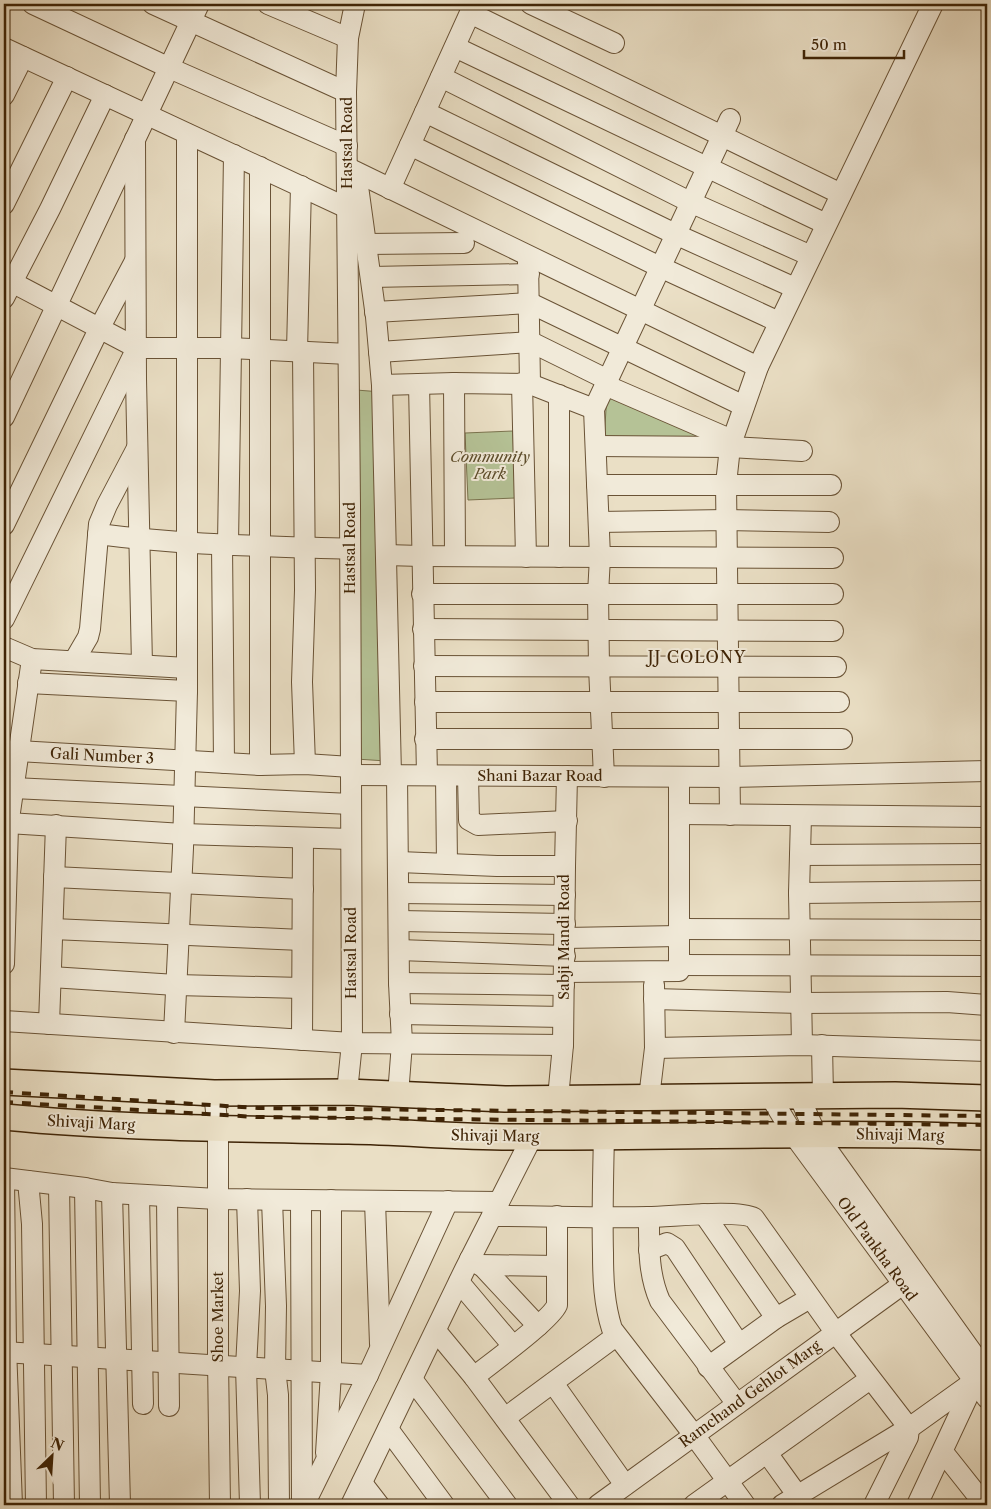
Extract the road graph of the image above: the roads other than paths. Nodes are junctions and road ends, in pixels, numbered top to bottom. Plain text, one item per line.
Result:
1 (32, 4) edge
2 (153, 4) edge
3 (268, 4) edge
4 (355, 4) edge
5 (531, 4) edge
6 (933, 4) edge
7 (472, 8) edge
8 (195, 12) edge
9 (348, 38) junction
10 (614, 43) dead end
11 (455, 47) junction
12 (4, 48) edge
13 (23, 58) junction
14 (169, 68) junction
15 (441, 77) junction
16 (66, 78) junction
17 (346, 92) junction
18 (105, 95) junction
19 (4, 96) edge
20 (425, 112) junction
21 (146, 115) junction
22 (726, 128) junction
23 (188, 134) junction
24 (135, 139) junction
25 (410, 145) junction
26 (346, 146) junction
27 (234, 155) junction
28 (260, 167) junction
29 (707, 167) junction
30 (351, 170) junction
31 (301, 186) junction
32 (390, 189) junction
33 (841, 194) junction
34 (690, 202) junction
35 (4, 204) edge
36 (347, 208) junction
37 (826, 224) junction
38 (675, 234) junction
39 (464, 243) dead end
40 (366, 244) junction
41 (811, 256) junction
42 (137, 257) junction
43 (528, 265) junction
44 (660, 267) junction
45 (371, 278) junction
46 (6, 286) edge
47 (795, 288) junction
48 (530, 304) junction
49 (56, 307) junction
50 (639, 310) junction
51 (376, 312) junction
52 (779, 322) junction
53 (99, 329) junction
54 (530, 342) junction
55 (187, 347) junction
56 (622, 347) junction
57 (137, 348) junction
58 (230, 348) junction
59 (260, 349) junction
60 (300, 351) junction
61 (379, 352) junction
62 (348, 354) junction
63 (758, 366) junction
64 (607, 382) junction
65 (454, 383) junction
66 (526, 383) junction
67 (418, 384) junction
68 (382, 385) junction
69 (559, 395) junction
70 (744, 406) junction
71 (594, 410) junction
72 (4, 416) edge
73 (731, 444) junction
74 (138, 446) junction
75 (596, 446) junction
76 (802, 451) dead end
77 (726, 484) junction
78 (831, 484) dead end
79 (597, 485) junction
80 (726, 520) junction
81 (599, 522) junction
82 (829, 522) dead end
83 (4, 525) edge
84 (98, 534) junction
85 (140, 540) junction
86 (187, 543) junction
87 (225, 544) junction
88 (260, 545) junction
89 (304, 547) junction
90 (350, 549) junction
91 (386, 555) junction
92 (421, 556) junction
93 (455, 556) junction
94 (559, 556) junction
95 (526, 557) junction
96 (600, 557) junction
97 (727, 557) junction
98 (832, 558) dead end
99 (422, 594) junction
100 (598, 594) junction
101 (727, 594) junction
102 (833, 594) dead end
103 (4, 619) edge
104 (423, 629) junction
105 (599, 630) junction
106 (728, 631) junction
107 (833, 631) dead end
108 (4, 647) edge
109 (32, 659) junction
110 (74, 662) junction
111 (142, 665) junction
112 (424, 666) junction
113 (728, 666) junction
114 (599, 667) junction
115 (836, 667) dead end
116 (187, 668) junction
117 (28, 683) junction
118 (187, 691) junction
119 (425, 702) junction
120 (839, 702) dead end
121 (600, 703) junction
122 (729, 704) junction
123 (601, 738) junction
124 (426, 739) junction
125 (842, 739) dead end
126 (730, 740) junction
127 (18, 751) junction
128 (185, 760) junction
129 (224, 763) junction
130 (305, 764) junction
131 (260, 765) junction
132 (351, 771) junction
133 (987, 771) edge
134 (394, 775) junction
135 (437, 775) junction
136 (468, 776) junction
137 (568, 776) junction
138 (604, 777) junction
139 (679, 777) junction
140 (730, 777) junction
141 (13, 788) junction
142 (184, 797) junction
143 (351, 804) junction
144 (679, 814) junction
145 (730, 815) junction
146 (801, 816) junction
147 (987, 816) edge
148 (567, 821) junction
149 (56, 825) junction
150 (6, 830) edge
151 (183, 834) junction
152 (303, 838) junction
153 (351, 839) junction
154 (987, 854) edge
155 (800, 855) junction
156 (399, 862) junction
157 (447, 864) junction
158 (564, 866) junction
159 (54, 877) junction
160 (181, 883) junction
161 (303, 889) junction
162 (987, 891) edge
163 (399, 893) junction
164 (799, 893) junction
165 (566, 895) junction
166 (400, 920) junction
167 (52, 929) junction
168 (799, 929) junction
169 (987, 930) edge
170 (679, 933) junction
171 (178, 935) junction
172 (302, 940) junction
173 (399, 950) junction
174 (564, 955) junction
175 (4, 964) edge
176 (680, 965) junction
177 (800, 965) junction
178 (987, 966) edge
179 (654, 972) junction
180 (51, 977) junction
181 (399, 983) junction
182 (176, 984) junction
183 (302, 988) junction
184 (654, 999) junction
185 (801, 1003) junction
186 (987, 1004) edge
187 (400, 1014) junction
188 (564, 1017) junction
189 (4, 1021) edge
190 (49, 1024) junction
191 (174, 1032) junction
192 (302, 1040) junction
193 (352, 1043) junction
194 (402, 1043) junction
195 (563, 1045) junction
196 (802, 1045) junction
197 (822, 1045) junction
198 (655, 1048) junction
199 (987, 1051) edge
200 (4, 1082) edge
201 (347, 1092) junction
202 (214, 1093) junction
203 (398, 1094) junction
204 (770, 1096) junction
205 (811, 1096) junction
206 (558, 1098) junction
207 (649, 1098) junction
208 (987, 1098) edge
209 (4, 1117) edge
210 (218, 1129) junction
211 (804, 1134) junction
212 (604, 1136) junction
213 (532, 1137) junction
214 (987, 1137) edge
215 (4, 1178) edge
216 (28, 1181) junction
217 (59, 1185) junction
218 (85, 1188) junction
219 (112, 1193) junction
220 (139, 1195) junction
221 (167, 1196) junction
222 (217, 1199) junction
223 (246, 1199) junction
224 (272, 1200) junction
225 (301, 1200) junction
226 (330, 1200) junction
227 (375, 1201) junction
228 (448, 1201) junction
229 (496, 1209) junction
230 (704, 1214) junction
231 (557, 1216) junction
232 (602, 1217) junction
233 (649, 1217) junction
234 (649, 1250) junction
235 (475, 1262) junction
236 (557, 1266) junction
237 (459, 1282) junction
238 (903, 1284) junction
239 (810, 1298) junction
240 (776, 1318) junction
241 (538, 1326) junction
242 (436, 1330) junction
243 (836, 1332) junction
244 (616, 1336) junction
245 (739, 1344) junction
246 (513, 1346) junction
247 (380, 1349) junction
248 (5, 1352) edge
249 (33, 1352) junction
250 (62, 1355) junction
251 (88, 1358) junction
252 (115, 1359) junction
253 (143, 1360) junction
254 (169, 1362) junction
255 (218, 1364) junction
256 (246, 1366) junction
257 (708, 1367) junction
258 (275, 1368) junction
259 (303, 1370) junction
260 (331, 1372) junction
261 (368, 1375) junction
262 (984, 1375) edge
263 (474, 1377) junction
264 (412, 1379) junction
265 (870, 1379) junction
266 (553, 1383) junction
267 (987, 1398) edge
268 (143, 1404) dead end
269 (737, 1404) junction
270 (169, 1406) dead end
271 (504, 1418) junction
272 (909, 1428) junction
273 (388, 1430) junction
274 (694, 1435) junction
275 (943, 1452) junction
276 (768, 1453) junction
277 (326, 1462) junction
278 (728, 1481) junction
279 (362, 1483) junction
280 (626, 1485) junction
281 (790, 1501) edge
282 (4, 1504) edge
283 (874, 1504) edge
284 (12, 1505) edge
285 (36, 1505) edge
286 (64, 1505) edge
287 (90, 1505) edge
288 (120, 1505) edge
289 (220, 1505) edge
290 (250, 1505) edge
291 (279, 1505) edge
292 (303, 1505) edge
293 (351, 1505) edge
294 (379, 1505) edge
295 (444, 1505) edge
296 (507, 1505) edge
297 (569, 1505) edge
298 (598, 1505) edge
299 (694, 1505) edge
300 (745, 1505) edge
301 (917, 1505) edge
302 (984, 1505) edge

1 - 14 street
2 - 8 street
3 - 9 street
4 - 9 street, Hastsal Road
5 - 10 street
6 - 33 street
7 - 11 street
7 - 22 street
8 - 14 street
8 - 17 street
9 - 17 street, Hastsal Road
11 - 15 street
11 - 29 street
12 - 13 street
13 - 16 street
13 - 19 street
14 - 21 street
14 - 26 street
15 - 20 street
15 - 34 street
16 - 18 street
16 - 35 street
17 - 26 street, Hastsal Road
18 - 21 street
18 - 46 street
20 - 25 street
20 - 38 street
21 - 23 street
21 - 24 street
22 - 29 street
22 - 33 street
23 - 27 street
23 - 55 street
24 - 42 street
24 - 49 street
25 - 32 street
25 - 44 street
26 - 30 street, Hastsal Road
27 - 28 street
27 - 58 street
28 - 31 street
28 - 59 street
29 - 34 street
29 - 37 street
30 - 32 street
30 - 36 street, Hastsal Road
30 - 40 street
31 - 36 street
31 - 60 street
32 - 43 street
33 - 37 street
34 - 38 street
34 - 41 street
36 - 62 street, Hastsal Road
37 - 41 street
38 - 44 street
38 - 47 street
39 - 40 street
40 - 45 street
41 - 47 street
42 - 53 street
42 - 57 street
43 - 45 street
43 - 48 street
43 - 50 street
44 - 50 street
44 - 52 street
45 - 51 street
46 - 49 street
47 - 52 street
48 - 51 street
48 - 54 street
48 - 56 street
49 - 53 street
49 - 72 street
50 - 56 street
50 - 63 street
51 - 61 street
52 - 63 street
53 - 57 street
53 - 83 street
54 - 61 street
54 - 64 street
54 - 66 street
55 - 57 street
55 - 58 street
55 - 86 street
56 - 64 street
56 - 70 street
57 - 74 street
57 - 103 street
58 - 59 street
58 - 87 street
59 - 60 street
59 - 88 street
60 - 62 street
60 - 89 street
61 - 68 street
62 - 90 street, Hastsal Road
63 - 70 street
64 - 71 street
64 - 73 street
65 - 66 street
65 - 67 street
65 - 93 street
66 - 69 street
66 - 95 street
67 - 68 street
67 - 92 street
68 - 91 street
69 - 71 street
69 - 94 street
70 - 73 street
71 - 75 street
73 - 75 street
73 - 76 street
73 - 77 street
74 - 84 street
74 - 85 street
75 - 79 street
77 - 78 street
77 - 79 street
77 - 80 street
79 - 81 street
80 - 81 street
80 - 82 street
80 - 97 street
81 - 96 street
84 - 85 street
84 - 110 street
85 - 86 street
85 - 111 street
86 - 87 street
86 - 116 street
87 - 88 street
87 - 129 street
88 - 89 street
88 - 131 street
89 - 90 street
89 - 130 street
90 - 132 street, Hastsal Road
91 - 92 street
91 - 134 street
92 - 93 street
92 - 99 street
93 - 95 street
94 - 95 street
94 - 96 street
96 - 97 street
96 - 100 street
97 - 98 street
97 - 101 street
99 - 100 street
99 - 104 street
100 - 101 street
100 - 105 street
101 - 102 street
101 - 106 street
104 - 105 street
104 - 112 street
105 - 106 street
105 - 114 street
106 - 107 street
106 - 113 street
108 - 109 street
109 - 110 street
109 - 117 street
110 - 111 street
111 - 116 street
112 - 114 street
112 - 119 street
113 - 114 street
113 - 115 street
113 - 122 street
114 - 121 street
116 - 118 street
117 - 118 street
117 - 127 street
118 - 128 street
119 - 121 street
119 - 124 street
120 - 122 street
121 - 122 street
121 - 123 street
122 - 126 street
123 - 124 street
123 - 126 street
123 - 138 street
124 - 135 street
125 - 126 street
126 - 140 street
127 - 128 street, Gali Number 3
127 - 141 street
128 - 129 street, Gali Number 3
128 - 142 street
129 - 131 street, Gali Number 3
130 - 131 street, Shani Bazar Road
130 - 132 street, Shani Bazar Road
132 - 134 street, Shani Bazar Road
132 - 143 street, Hastsal Road
133 - 140 street, Shani Bazar Road
134 - 135 street, Shani Bazar Road
134 - 156 street
135 - 136 street, Shani Bazar Road
135 - 157 street
136 - 137 street, Shani Bazar Road
136 - 148 street
137 - 138 street, Shani Bazar Road
137 - 148 street, Sabji Mandi Road
138 - 139 street, Shani Bazar Road
139 - 140 street, Shani Bazar Road
139 - 144 street
140 - 145 street
141 - 142 street
141 - 150 street
142 - 143 street
142 - 151 street
143 - 153 street, Hastsal Road
144 - 145 street
144 - 170 street
145 - 146 street
146 - 147 street
146 - 155 street
148 - 158 street, Sabji Mandi Road
149 - 150 street
149 - 151 street
149 - 159 street
150 - 175 street
151 - 152 street
151 - 160 street
152 - 153 street
152 - 161 street
153 - 193 street, Hastsal Road
154 - 155 street
155 - 164 street
156 - 157 street
156 - 163 street
157 - 158 street
158 - 165 street, Sabji Mandi Road
159 - 160 street
159 - 167 street
160 - 161 street
160 - 171 street
161 - 172 street
162 - 164 street
163 - 165 street
163 - 166 street
164 - 168 street
165 - 174 street, Sabji Mandi Road
166 - 173 street
166 - 174 street
167 - 171 street
167 - 180 street
168 - 169 street
168 - 170 street
168 - 177 street
170 - 174 street
170 - 176 street
171 - 172 street
171 - 182 street
172 - 183 street
173 - 174 street
173 - 181 street
174 - 179 street
174 - 181 street
174 - 188 street, Sabji Mandi Road
176 - 177 street
176 - 179 street
177 - 178 street
177 - 185 street
179 - 184 street
180 - 182 street
180 - 190 street
181 - 187 street
182 - 183 street
182 - 191 street
183 - 192 street
184 - 185 street
184 - 198 street
185 - 186 street
185 - 196 street
187 - 188 street
187 - 194 street
188 - 195 street, Sabji Mandi Road
189 - 190 street
190 - 191 street
191 - 192 street
192 - 193 street
193 - 194 street
193 - 201 street, Hastsal Road
194 - 195 street
194 - 203 street
195 - 206 street, Sabji Mandi Road
196 - 197 street
196 - 198 street
197 - 199 street
197 - 205 street
198 - 207 street
200 - 202 main road
201 - 202 main road
201 - 203 main road
202 - 210 street, Shoe Market
203 - 206 main road
204 - 205 main road
204 - 207 main road
204 - 211 street, Old Pankha Road
205 - 208 main road
205 - 211 street, Old Pankha Road
206 - 207 main road
209 - 210 main road, Shivaji Marg
210 - 213 main road, Shivaji Marg
210 - 222 street, Shoe Market
211 - 212 main road, Shivaji Marg
211 - 214 main road, Shivaji Marg
211 - 238 street, Old Pankha Road
211 - 262 street, Old Pankha Road
212 - 213 main road, Shivaji Marg
212 - 232 street
213 - 229 street
215 - 216 street
215 - 248 street
216 - 217 street
216 - 249 street
217 - 218 street
217 - 250 street
218 - 219 street
218 - 251 street
219 - 220 street
219 - 252 street
220 - 221 street
220 - 253 street
221 - 222 street
221 - 254 street
222 - 223 street
222 - 255 street, Shoe Market
223 - 224 street
223 - 256 street
224 - 225 street
224 - 258 street
225 - 226 street
225 - 259 street
226 - 227 street
226 - 260 street
227 - 228 street
227 - 247 street
228 - 229 street
228 - 247 street
229 - 231 street
229 - 235 street
230 - 233 street
230 - 239 street
230 - 240 street
231 - 232 street
231 - 236 street
232 - 233 street
232 - 244 street
233 - 234 street
234 - 245 street
234 - 257 street
235 - 236 street
235 - 237 street
235 - 241 street
236 - 241 street
237 - 242 street
237 - 246 street
238 - 243 street, Ramchand Gehlot Marg
238 - 262 street, Old Pankha Road
239 - 240 street
239 - 243 street
240 - 245 street
241 - 246 street
242 - 263 street
242 - 264 street
243 - 265 street
243 - 269 street, Ramchand Gehlot Marg
244 - 266 street
244 - 274 street
245 - 257 street
246 - 263 street
247 - 261 street
248 - 249 street
248 - 284 street
249 - 250 street
249 - 285 street
250 - 251 street
250 - 286 street
251 - 252 street
251 - 287 street
252 - 253 street
252 - 288 street
253 - 254 street
253 - 268 street
254 - 255 street
254 - 270 street
255 - 256 street
255 - 289 street, Shoe Market
256 - 258 street
256 - 290 street
257 - 269 street
258 - 259 street
258 - 291 street
259 - 260 street
259 - 292 street
260 - 261 street
260 - 277 street
261 - 277 street
262 - 267 street, Old Pankha Road
262 - 272 street
262 - 275 street
263 - 271 street
264 - 273 street
264 - 296 street
265 - 272 street
265 - 276 street
266 - 271 street
266 - 280 street
269 - 274 street, Ramchand Gehlot Marg
271 - 297 street
272 - 281 street
272 - 283 street
273 - 279 street
273 - 295 street
274 - 278 street
274 - 280 street, Ramchand Gehlot Marg
275 - 301 street
275 - 302 street
276 - 278 street
276 - 281 street
277 - 292 street
278 - 299 street
278 - 300 street
279 - 293 street
279 - 294 street
280 - 298 street, Ramchand Gehlot Marg
282 - 284 street

